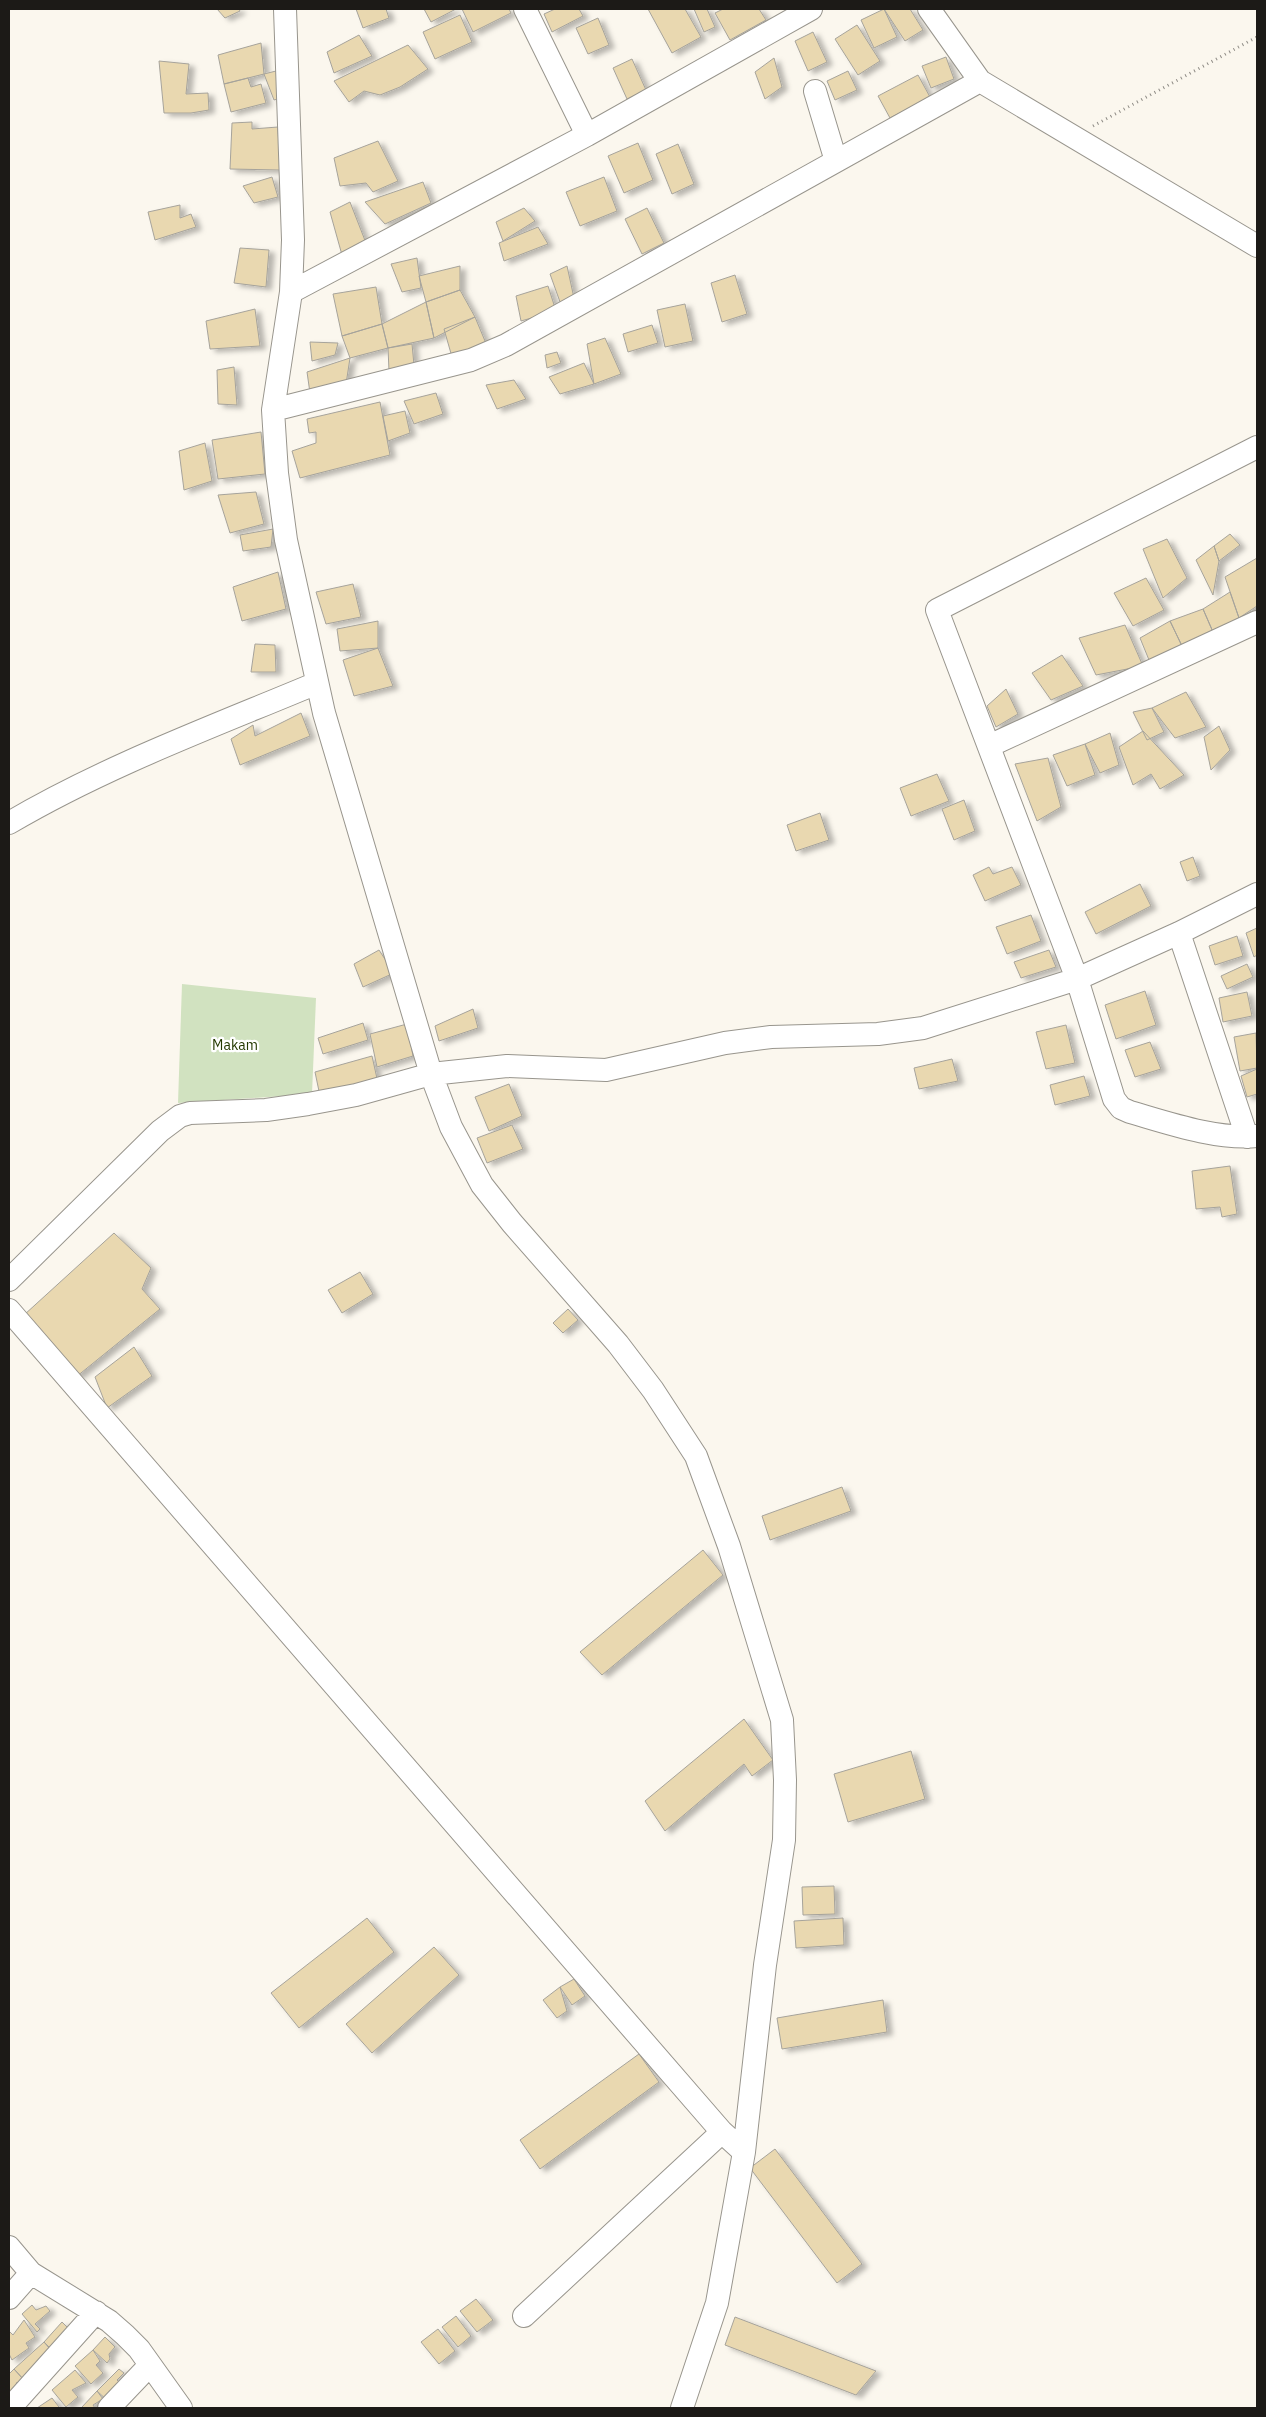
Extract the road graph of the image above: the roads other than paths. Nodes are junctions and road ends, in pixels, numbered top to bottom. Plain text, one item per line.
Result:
1 (524, 9) edge
2 (811, 9) edge
3 (929, 9) edge
4 (288, 10) edge
5 (980, 80) junction
6 (816, 91) dead end
7 (587, 135) junction
8 (836, 161) junction
9 (1257, 246) edge
10 (291, 292) junction
11 (273, 410) junction
12 (1257, 448) edge
13 (1257, 622) edge
14 (317, 683) junction
15 (988, 746) junction
16 (9, 823) edge
17 (1257, 894) edge
18 (1179, 933) junction
19 (1077, 979) junction
20 (431, 1074) junction
21 (1252, 1136) edge
22 (9, 1279) edge
23 (9, 1310) edge
24 (722, 2132) junction
25 (744, 2152) junction
26 (9, 2247) edge
27 (31, 2273) junction
28 (9, 2298) edge
29 (96, 2312) junction
30 (524, 2316) dead end
31 (149, 2366) junction
32 (10, 2408) edge
33 (109, 2408) edge
34 (181, 2408) edge
35 (682, 2408) edge

1 - 7 street
2 - 7 street
3 - 5 street
4 - 10 street
5 - 8 street
5 - 9 street
6 - 8 street
7 - 10 street
8 - 11 street
10 - 11 street
11 - 14 street
12 - 15 street
13 - 15 street
14 - 16 street
14 - 20 street
15 - 19 street
17 - 18 street
18 - 19 street
18 - 21 street
19 - 20 street
19 - 21 street
20 - 22 street
20 - 25 street
23 - 24 street
24 - 25 street
24 - 30 street
25 - 35 street
26 - 27 street
27 - 28 street
27 - 29 street
29 - 31 street
29 - 32 street
31 - 33 street
31 - 34 street

